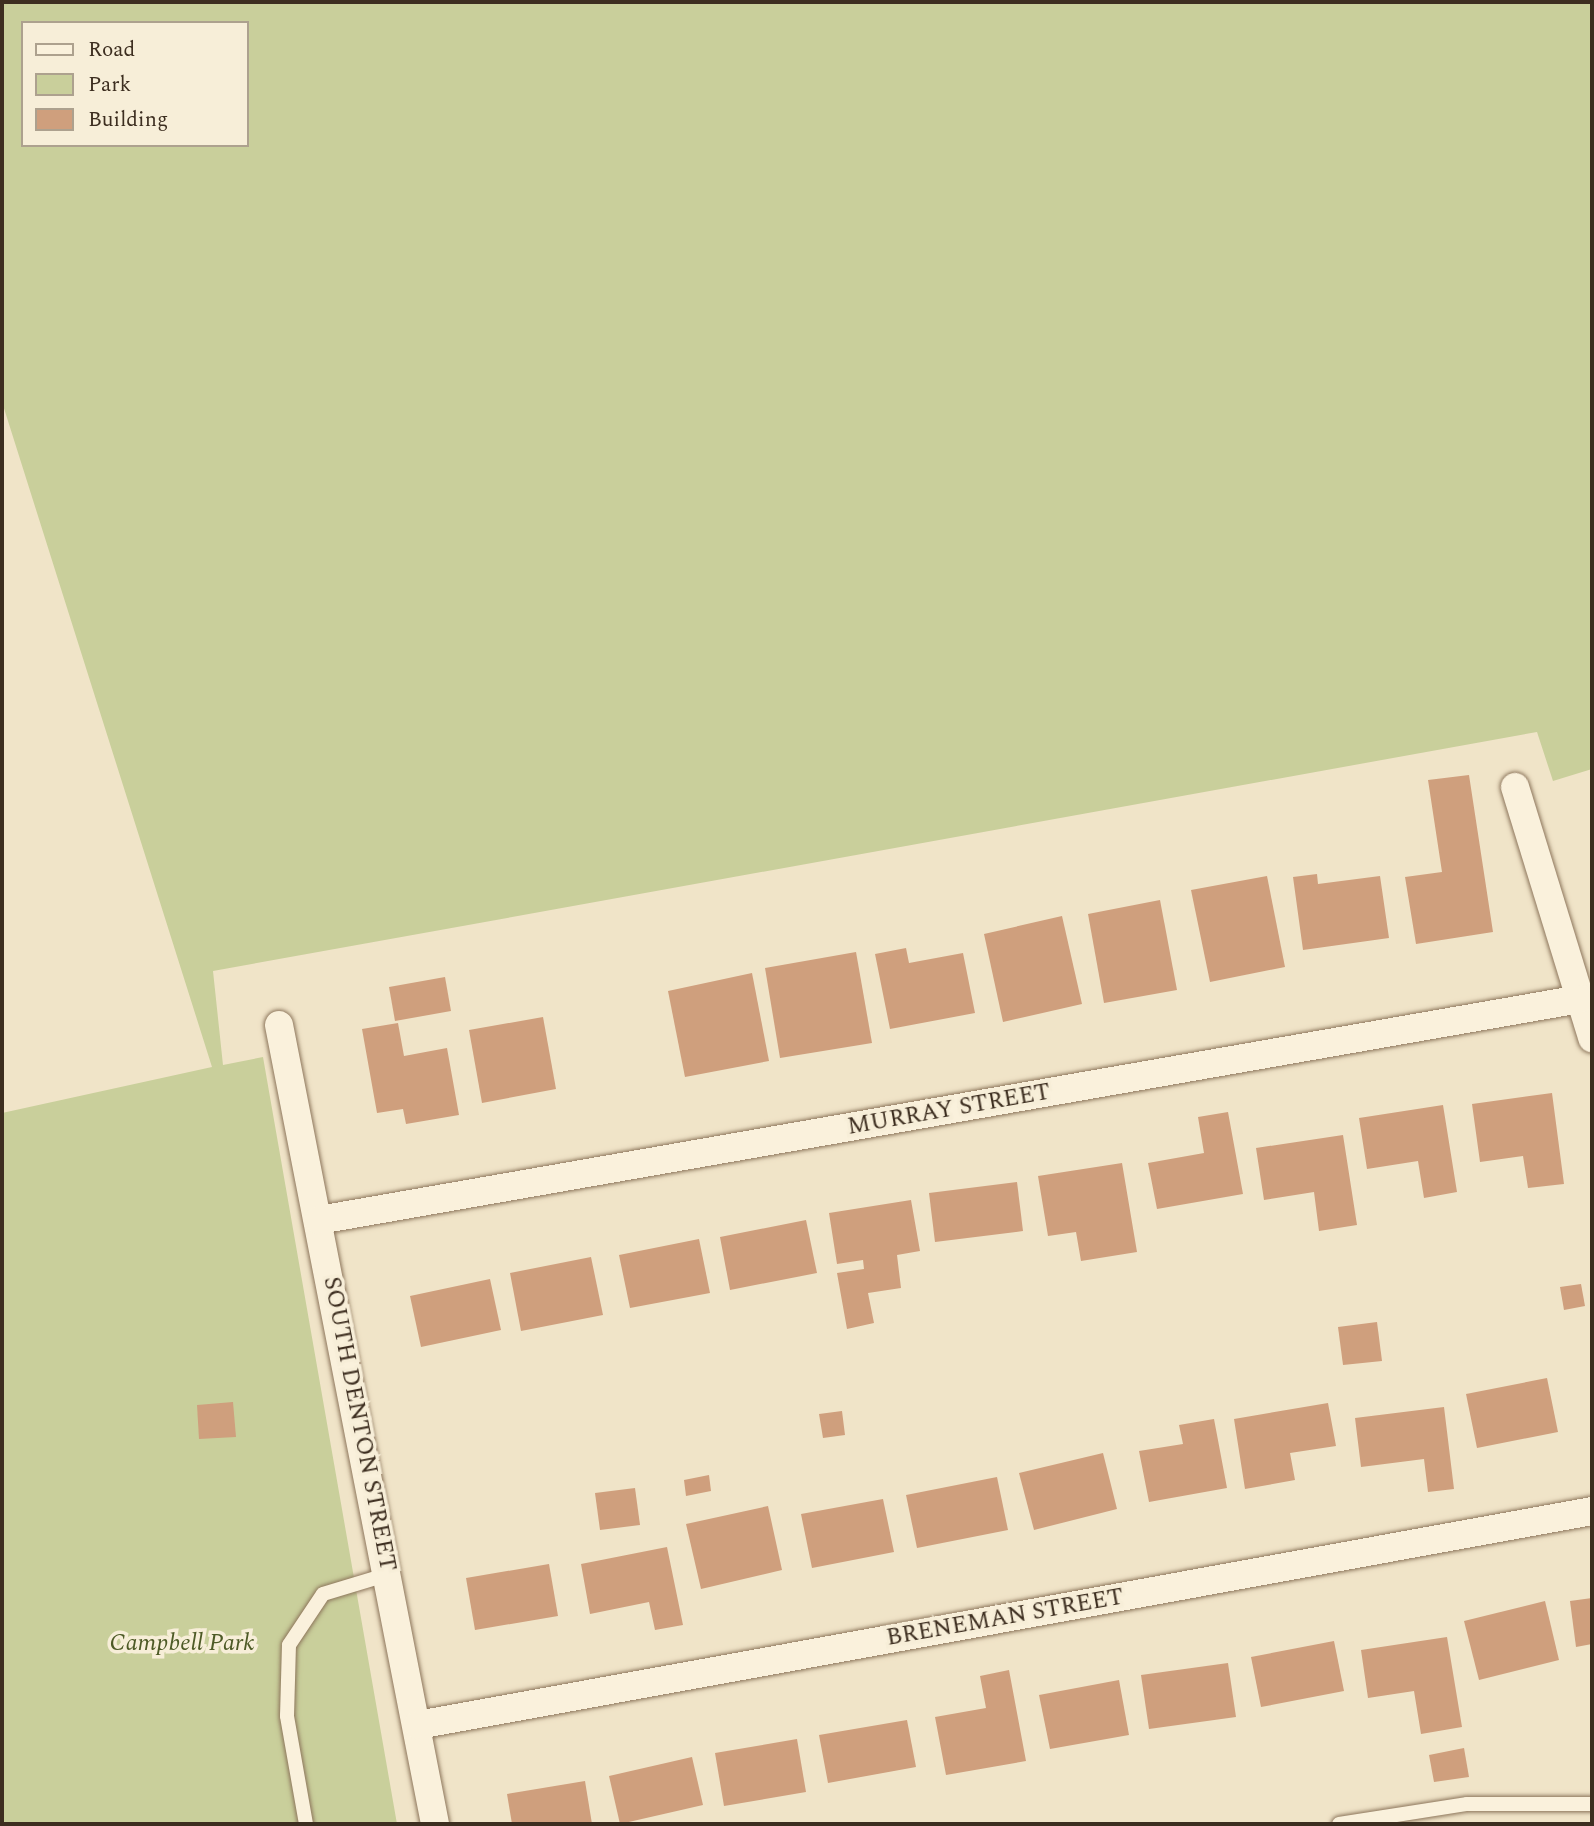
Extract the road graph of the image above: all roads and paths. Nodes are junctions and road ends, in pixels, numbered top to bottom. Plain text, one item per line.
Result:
1 (1515, 787) dead end
2 (1580, 999) junction
3 (279, 1025) dead end
4 (1592, 1038) edge
5 (319, 1220) junction
6 (1592, 1511) edge
7 (388, 1574) junction
8 (418, 1725) junction
9 (1592, 1804) edge
10 (306, 1824) edge
11 (436, 1824) edge
12 (1339, 1824) edge

1 - 2 street
2 - 4 street
2 - 5 street, MURRAY STREET
3 - 5 street, SOUTH DENTON STREET
5 - 7 street, SOUTH DENTON STREET
6 - 8 street, BRENEMAN STREET
7 - 8 street, SOUTH DENTON STREET
7 - 10 lane
8 - 11 street, SOUTH DENTON STREET
9 - 12 lane

